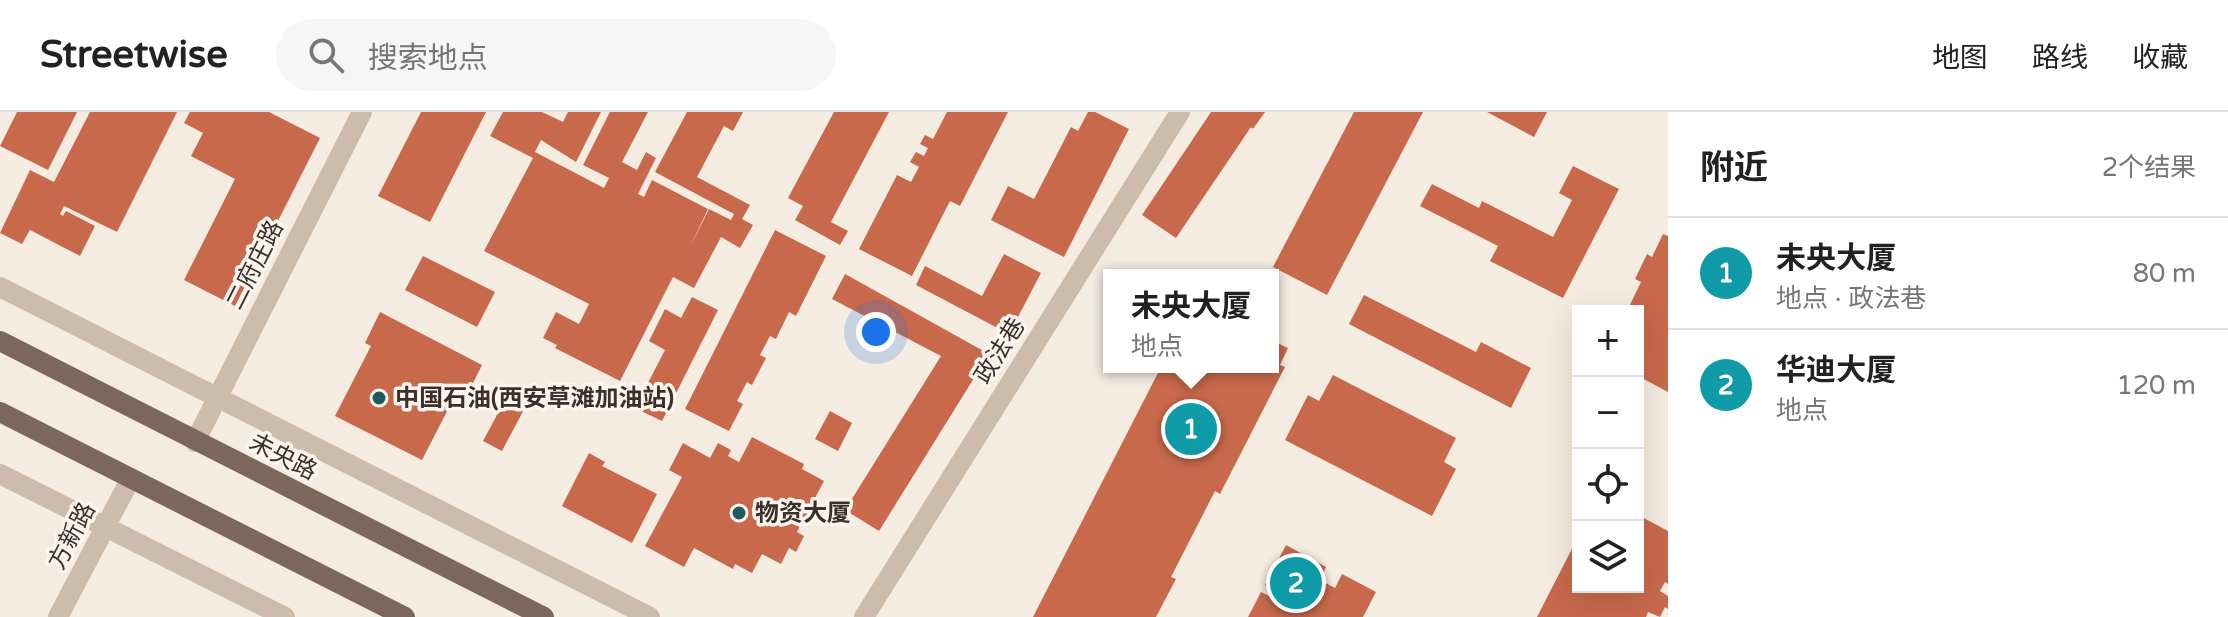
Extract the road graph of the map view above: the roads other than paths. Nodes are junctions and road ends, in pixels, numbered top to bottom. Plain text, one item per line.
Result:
1 (362, 112) edge
2 (1180, 112) edge
3 (0, 287) edge
4 (0, 341) edge
5 (217, 397) junction
6 (0, 412) edge
7 (195, 442) junction
8 (0, 474) edge
9 (131, 478) junction
10 (106, 527) junction
11 (58, 617) edge
12 (285, 617) edge
13 (405, 617) edge
14 (544, 617) edge
15 (650, 617) edge
16 (864, 617) edge

1 - 5 street, 二府庄路
2 - 16 street, 政法巷
3 - 5 street
4 - 7 main road, 未央路
5 - 7 street, 二府庄路
5 - 15 street
6 - 9 main road
7 - 14 main road, 未央路
8 - 10 street
9 - 10 street, 方新路
9 - 13 main road
10 - 11 street, 方新路
10 - 12 street

